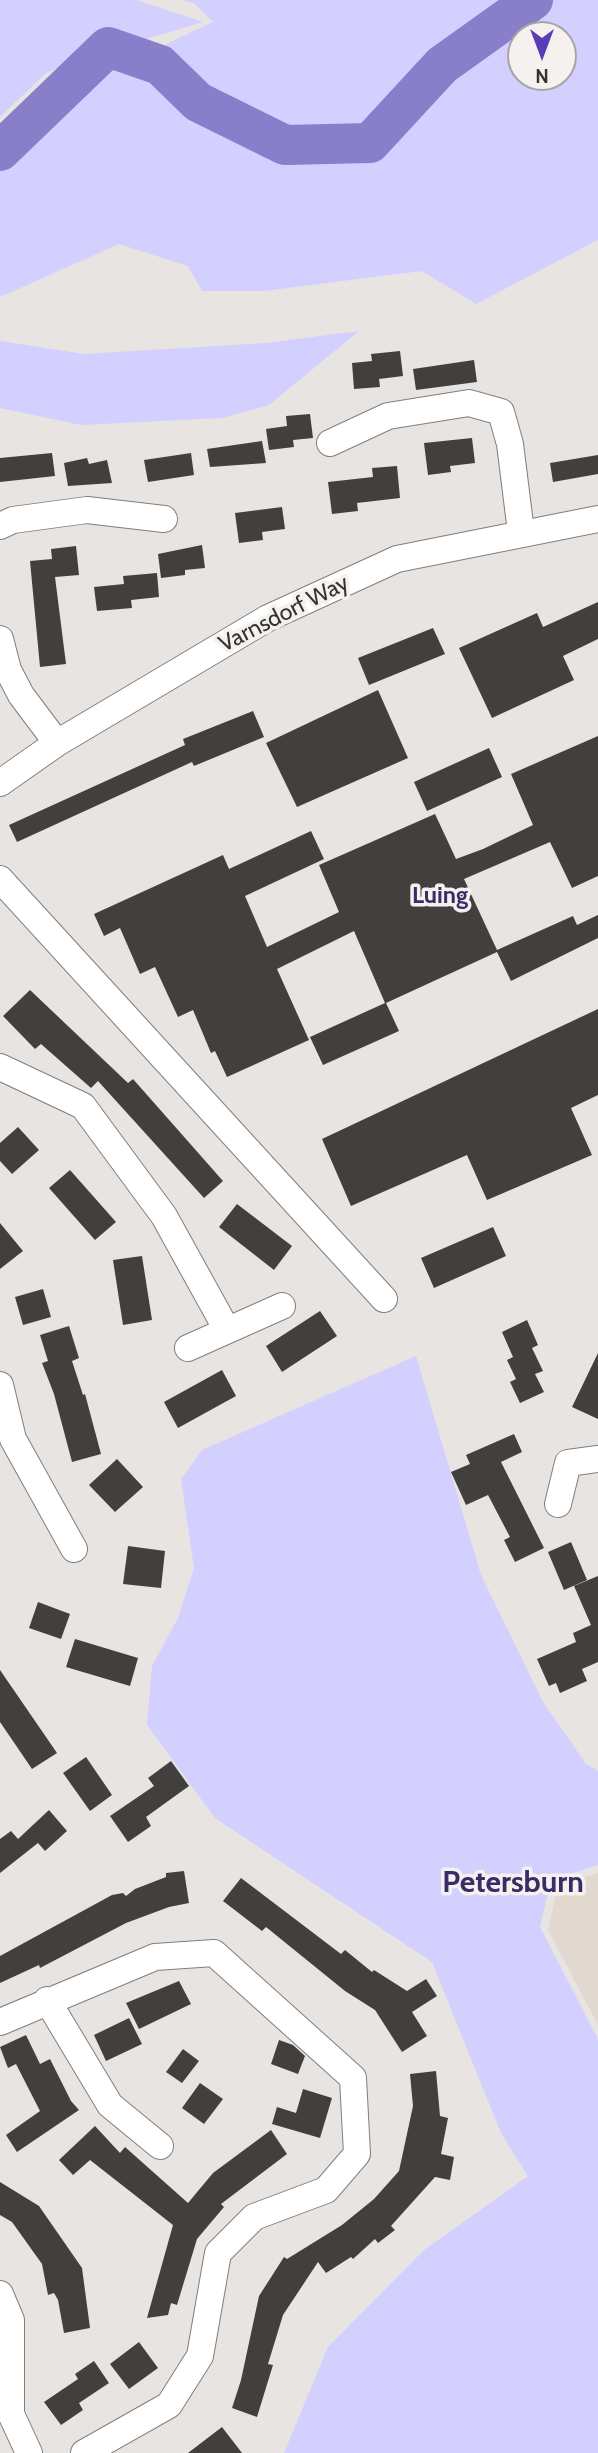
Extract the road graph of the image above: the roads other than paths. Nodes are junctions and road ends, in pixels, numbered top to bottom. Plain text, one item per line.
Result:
1 (330, 443) dead end
2 (163, 519) dead end
3 (598, 519) edge
4 (0, 526) edge
5 (521, 532) junction
6 (0, 639) edge
7 (57, 743) junction
8 (0, 783) edge
9 (0, 879) edge
10 (0, 1066) edge
11 (384, 1298) dead end
12 (282, 1306) dead end
13 (227, 1330) junction
14 (188, 1348) dead end
15 (0, 1385) edge
16 (598, 1459) edge
17 (558, 1504) dead end
18 (74, 1549) dead end
19 (47, 2000) junction
20 (0, 2022) edge
21 (160, 2146) dead end
22 (0, 2294) edge
23 (6, 2342) edge
24 (29, 2453) edge
25 (85, 2453) edge

1 - 5 street
2 - 4 street
3 - 5 street, Varnsdorf Way
5 - 7 street, Varnsdorf Way
6 - 7 street
7 - 8 street, Varnsdorf Way
9 - 11 street
10 - 13 street
12 - 13 street
13 - 14 street
15 - 18 street
16 - 17 street
19 - 20 street
19 - 21 street
19 - 25 street
22 - 23 street
23 - 24 street

